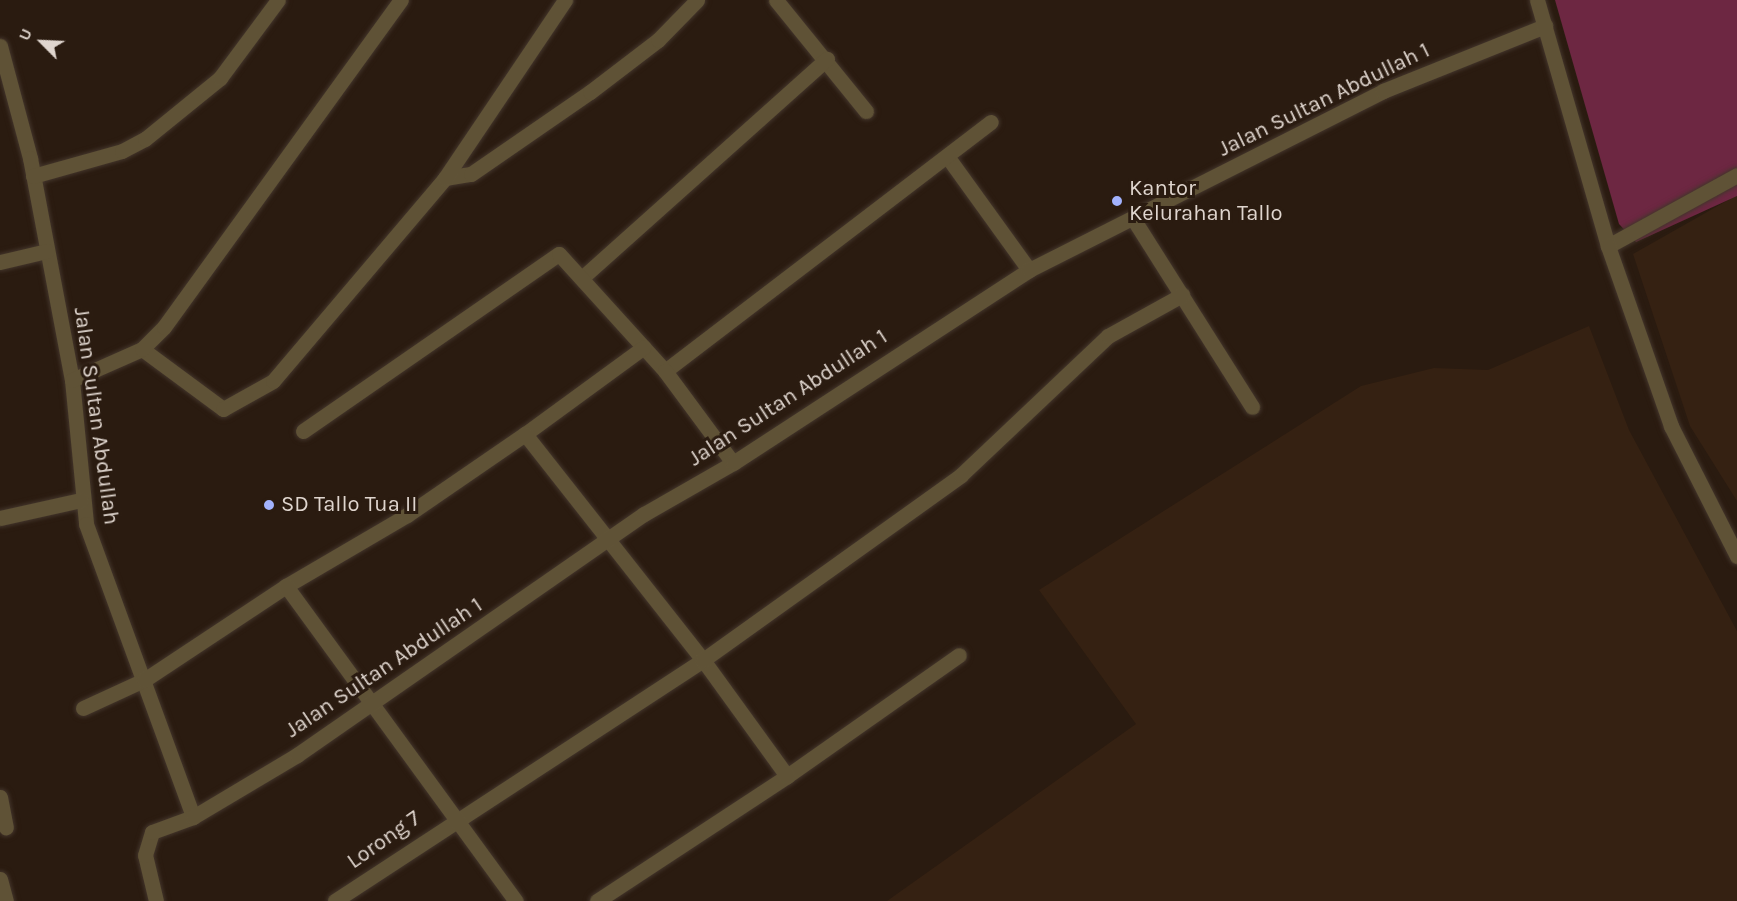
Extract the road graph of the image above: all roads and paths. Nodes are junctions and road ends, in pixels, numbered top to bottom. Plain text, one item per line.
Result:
1 (278, 0) edge
2 (401, 0) edge
3 (565, 0) edge
4 (697, 0) edge
5 (776, 0) edge
6 (1537, 0) edge
7 (1545, 26) junction
8 (0, 45) edge
9 (827, 59) junction
10 (866, 111) dead end
11 (991, 122) dead end
12 (949, 159) junction
13 (1737, 175) edge
14 (33, 176) junction
15 (445, 178) junction
16 (1134, 220) junction
17 (1608, 246) junction
18 (47, 251) junction
19 (0, 262) edge
20 (1029, 270) junction
21 (584, 276) junction
22 (1182, 295) junction
23 (644, 347) junction
24 (142, 349) junction
25 (665, 371) junction
26 (72, 380) junction
27 (1252, 406) dead end
28 (303, 431) dead end
29 (525, 434) junction
30 (733, 463) junction
31 (81, 500) junction
32 (0, 518) edge
33 (607, 540) junction
34 (1737, 556) edge
35 (286, 586) junction
36 (959, 655) dead end
37 (703, 660) junction
38 (144, 680) junction
39 (369, 702) junction
40 (83, 708) dead end
41 (787, 776) junction
42 (0, 797) edge
43 (459, 815) junction
44 (193, 817) junction
45 (6, 827) dead end
46 (0, 879) edge
47 (6, 901) edge
48 (156, 901) edge
49 (335, 901) edge
50 (516, 901) edge
51 (597, 901) edge

1 - 14 street
2 - 24 street
3 - 15 street
4 - 15 street
5 - 9 street
6 - 7 street
7 - 16 street, Jalan Sultan Abdullah 1
7 - 17 street
8 - 14 street, Jalan Sultan Abdullah
9 - 10 street
9 - 21 street
11 - 12 street
12 - 20 street
12 - 25 street
13 - 17 street
14 - 18 street, Jalan Sultan Abdullah
15 - 24 street
16 - 20 street, Jalan Sultan Abdullah 1
16 - 22 street
17 - 34 street
18 - 19 street
18 - 26 street, Jalan Sultan Abdullah
20 - 30 street, Jalan Sultan Abdullah 1
21 - 23 street
21 - 28 street
22 - 27 street
22 - 37 street, Lorong 7
23 - 25 street
23 - 29 street
24 - 26 street
25 - 30 street
26 - 31 street, Jalan Sultan Abdullah
29 - 33 street
29 - 35 street
30 - 33 street, Jalan Sultan Abdullah 1
31 - 32 street
31 - 38 street, Jalan Sultan Abdullah
33 - 37 street
33 - 39 street, Jalan Sultan Abdullah 1
35 - 38 street
35 - 39 street
36 - 41 street
37 - 41 street
37 - 43 street, Lorong 7
38 - 40 street
38 - 44 street, Jalan Sultan Abdullah
39 - 43 street
39 - 44 street, Jalan Sultan Abdullah 1
41 - 51 street
42 - 45 street
43 - 49 street, Lorong 7
43 - 50 street
44 - 48 street, Jalan Sultan Abdullah 1
46 - 47 street

